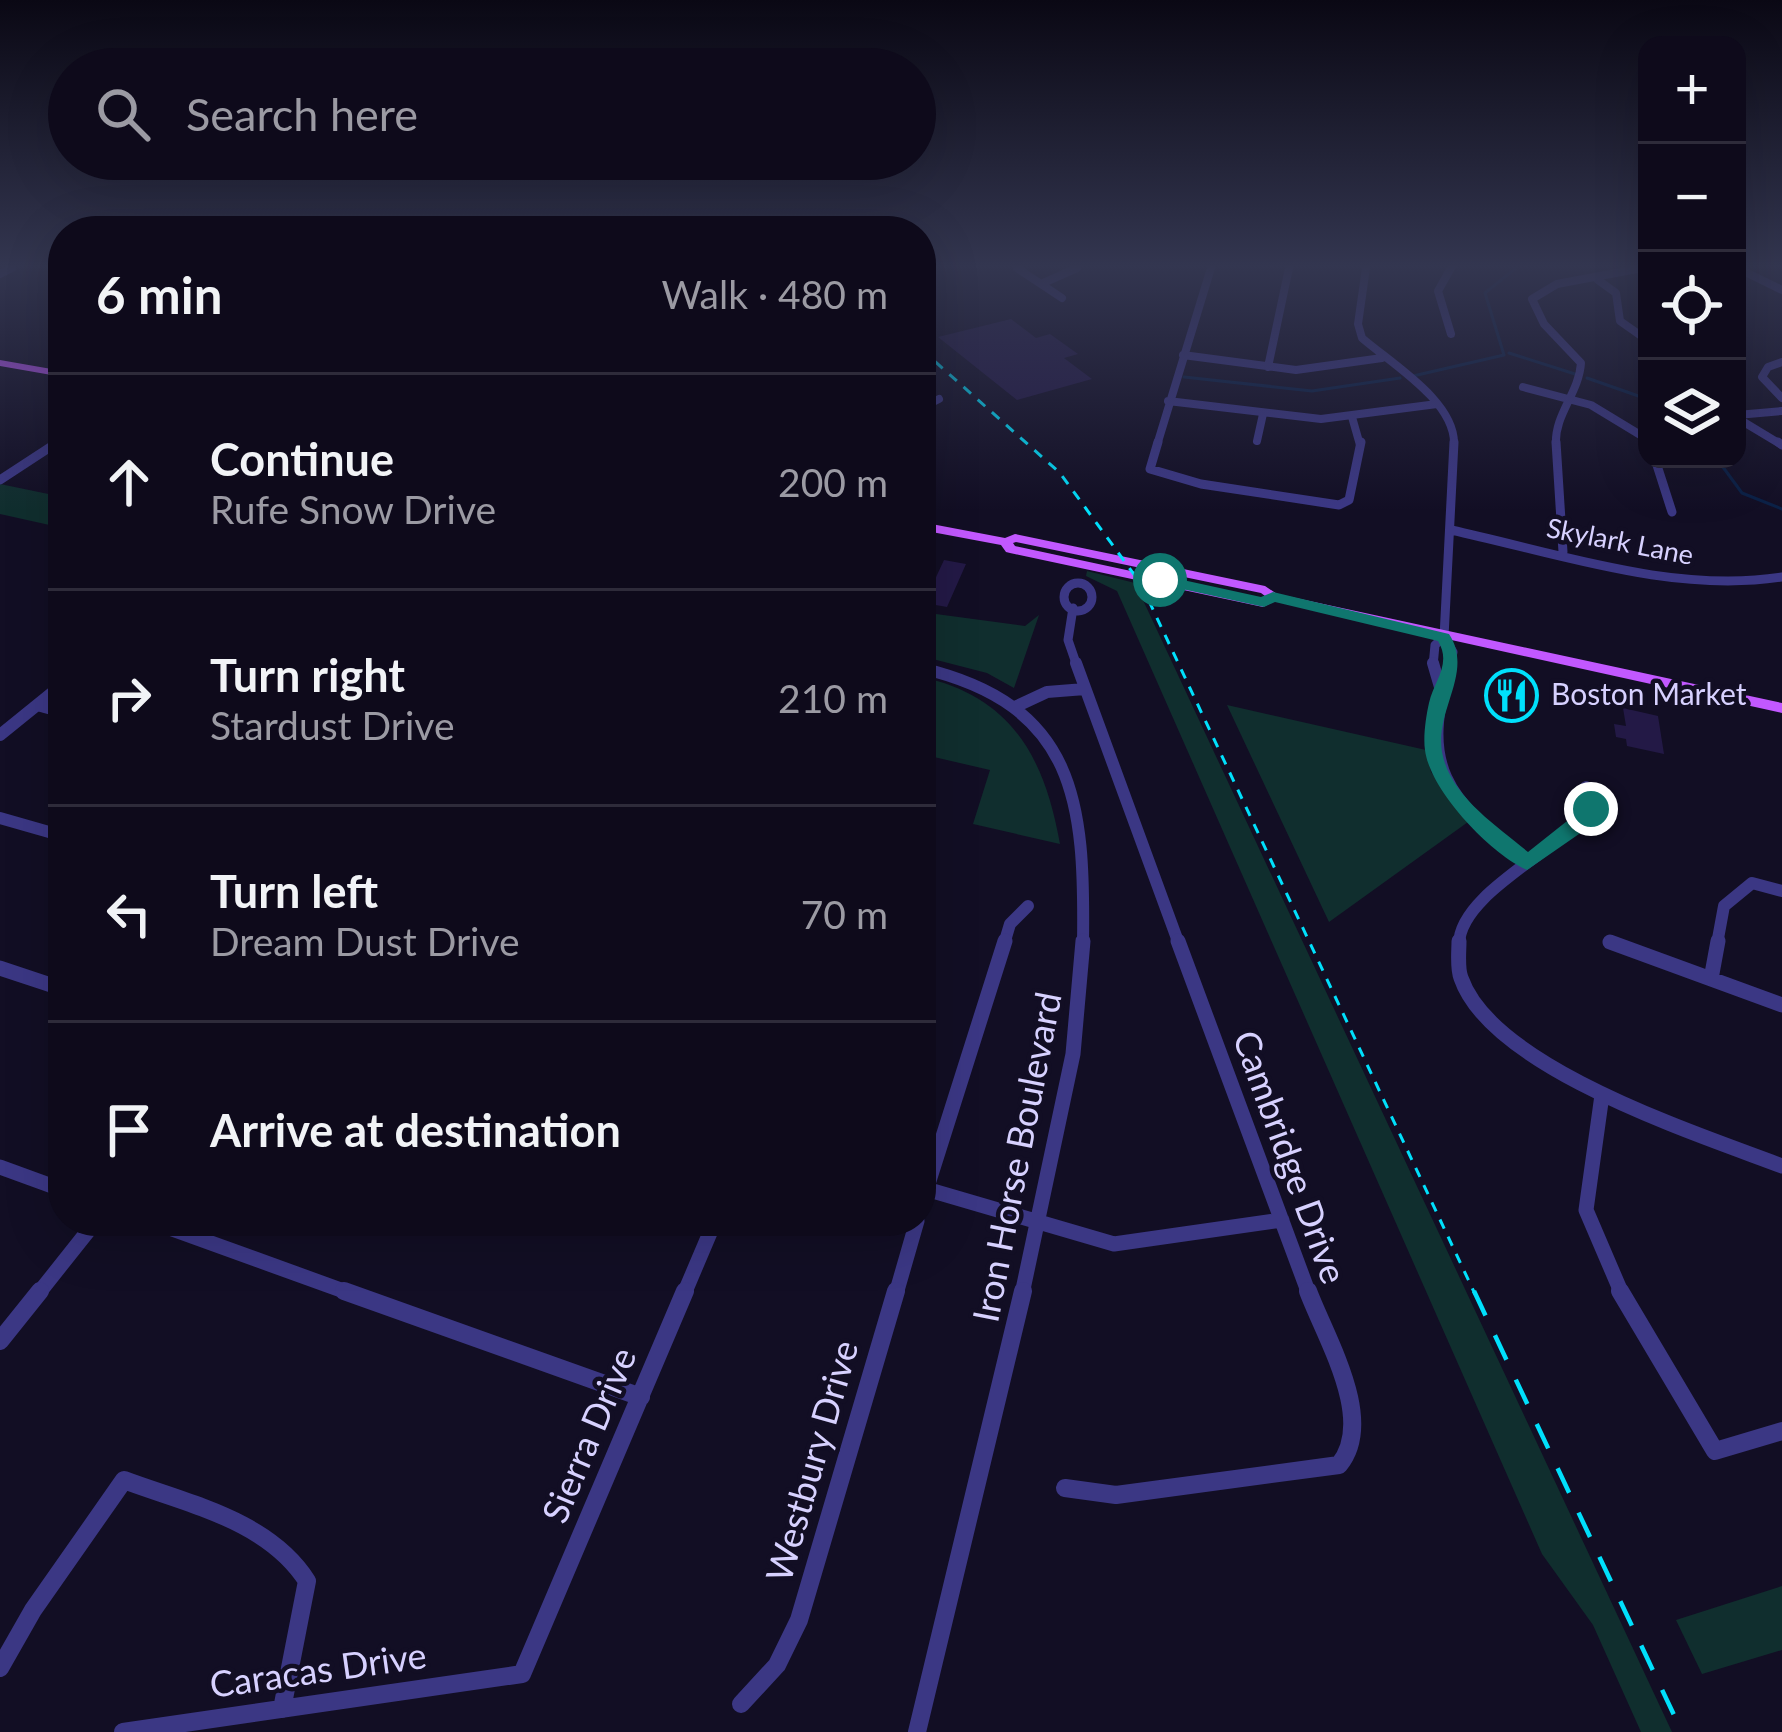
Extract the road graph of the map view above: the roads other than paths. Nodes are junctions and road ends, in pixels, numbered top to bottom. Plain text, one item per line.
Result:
1 (1185, 349) edge
2 (1272, 349) edge
3 (1374, 349) edge
4 (1568, 349) edge
5 (1183, 356) junction
6 (1382, 358) junction
7 (1782, 362) edge
8 (0, 363) edge
9 (1268, 367) junction
10 (48, 371) edge
11 (1523, 387) dead end
12 (1569, 397) junction
13 (1782, 398) edge
14 (939, 399) dead end
15 (936, 400) edge
16 (1168, 401) junction
17 (1438, 404) junction
18 (1782, 411) edge
19 (1262, 414) junction
20 (1746, 416) edge
21 (1352, 417) junction
22 (1746, 423) edge
23 (1638, 432) edge
24 (1258, 440) dead end
25 (1782, 445) edge
26 (48, 449) edge
27 (1658, 468) edge
28 (2, 477) edge
29 (1672, 512) dead end
30 (936, 529) edge
31 (1451, 530) junction
32 (1563, 552) junction
33 (1782, 578) edge
34 (1073, 608) dead end
35 (1444, 638) junction
36 (936, 672) edge
37 (1441, 687) junction
38 (1084, 689) junction
39 (48, 696) edge
40 (37, 705) junction
41 (1017, 706) junction
42 (48, 708) edge
43 (1782, 708) edge
44 (0, 735) edge
45 (1586, 787) dead end
46 (0, 818) edge
47 (48, 832) edge
48 (1527, 862) junction
49 (1782, 891) edge
50 (1028, 905) dead end
51 (1610, 942) dead end
52 (0, 968) edge
53 (1711, 979) junction
54 (48, 984) edge
55 (1782, 1005) edge
56 (1602, 1094) junction
57 (936, 1159) edge
58 (1782, 1166) edge
59 (0, 1167) edge
60 (48, 1185) edge
61 (936, 1200) edge
62 (1282, 1220) junction
63 (1039, 1222) junction
64 (84, 1236) edge
65 (192, 1236) edge
66 (709, 1236) edge
67 (912, 1236) edge
68 (0, 1341) edge
69 (641, 1397) junction
70 (1782, 1431) edge
71 (1065, 1488) dead end
72 (0, 1667) edge
73 (522, 1674) joint
74 (741, 1704) dead end
75 (282, 1709) junction
76 (124, 1732) edge
77 (917, 1732) edge

1 - 5 street
2 - 9 street
3 - 6 street
4 - 12 street
5 - 9 street
5 - 16 street
6 - 9 street
6 - 17 street
7 - 13 street
8 - 10 main road
11 - 12 street
12 - 23 street
12 - 32 street
14 - 15 street
16 - 19 street
16 - 21 street
17 - 21 street
17 - 31 street
18 - 20 street
19 - 21 street
19 - 24 street
22 - 25 street
26 - 28 street
27 - 29 street
30 - 35 main road
31 - 32 street, Skylark Lane
31 - 35 street
32 - 33 street, Skylark Lane
34 - 38 street, Cambridge Drive
35 - 37 street
35 - 37 street
35 - 43 main road
36 - 41 street, Iron Horse Boulevard
37 - 48 street
38 - 41 street
38 - 62 street, Cambridge Drive
39 - 40 street
40 - 42 street
40 - 44 street
41 - 63 street, Iron Horse Boulevard
45 - 48 street
46 - 47 street
48 - 56 street
49 - 53 street
50 - 57 street
51 - 53 street
52 - 54 street
53 - 55 street
56 - 58 street
56 - 70 street
59 - 60 street
61 - 63 street
62 - 63 street
62 - 71 street, Cambridge Drive
63 - 77 street, Iron Horse Boulevard
64 - 68 street
65 - 69 street
66 - 69 street, Sierra Drive
67 - 74 street, Westbury Drive
69 - 73 street, Sierra Drive
72 - 75 street
73 - 75 street, Caracas Drive
75 - 76 street, Caracas Drive

